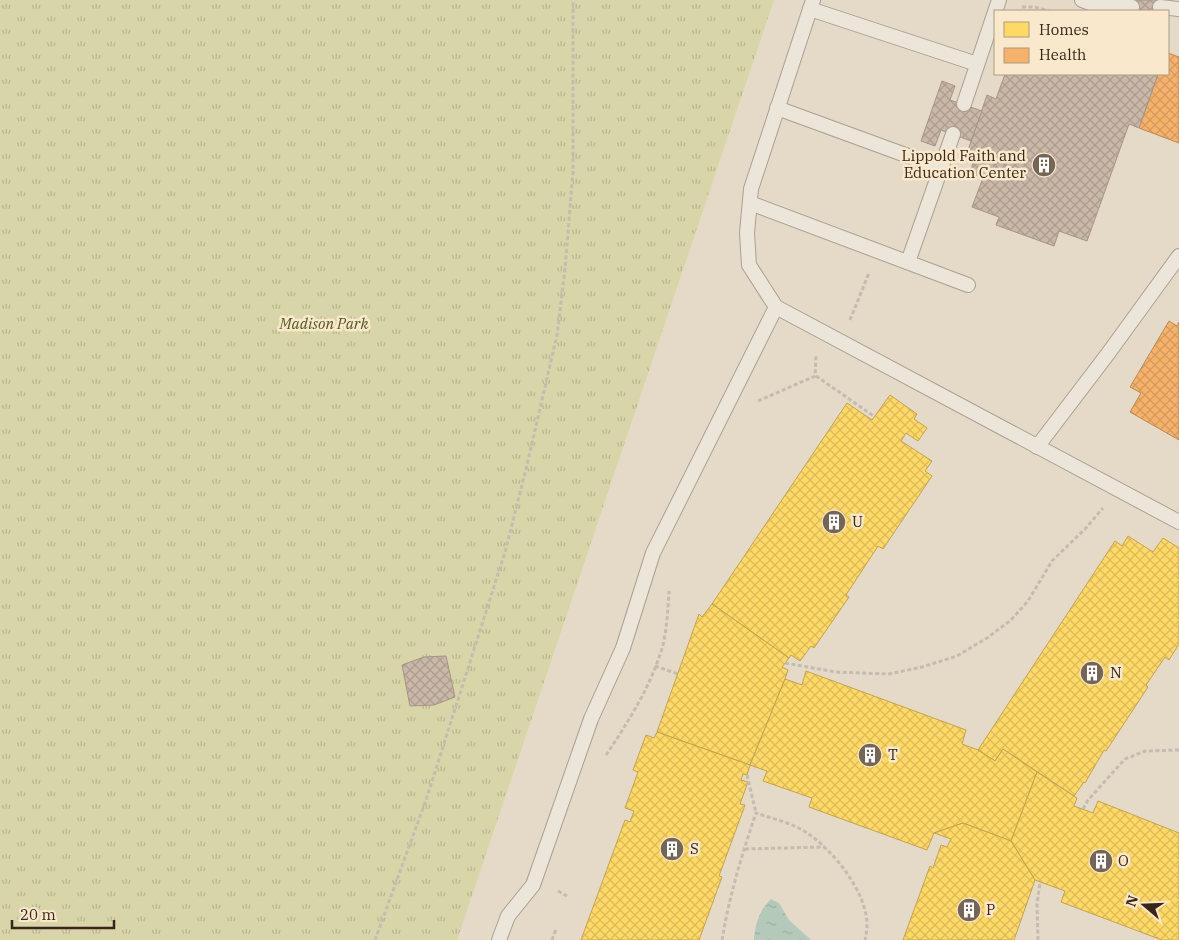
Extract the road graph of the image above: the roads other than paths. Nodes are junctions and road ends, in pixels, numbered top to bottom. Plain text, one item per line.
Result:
1 (1082, 0) edge
2 (812, 4) edge
3 (1132, 7) dead end
4 (1160, 7) dead end
5 (1179, 9) edge
6 (994, 15) edge
7 (977, 64) junction
8 (964, 104) dead end
9 (777, 108) junction
10 (953, 134) dead end
11 (940, 168) junction
12 (750, 203) junction
13 (1179, 256) edge
14 (908, 262) junction
15 (968, 285) dead end
16 (776, 307) junction
17 (1037, 447) junction
18 (1179, 522) edge
19 (499, 940) edge

1 - 3 lane
2 - 7 lane
2 - 9 lane
4 - 5 lane
6 - 7 lane
7 - 8 lane
9 - 11 lane
9 - 12 lane
10 - 11 lane
11 - 14 lane
12 - 14 lane
12 - 16 lane
13 - 17 lane
14 - 15 lane
16 - 17 lane
16 - 19 lane
17 - 18 lane

